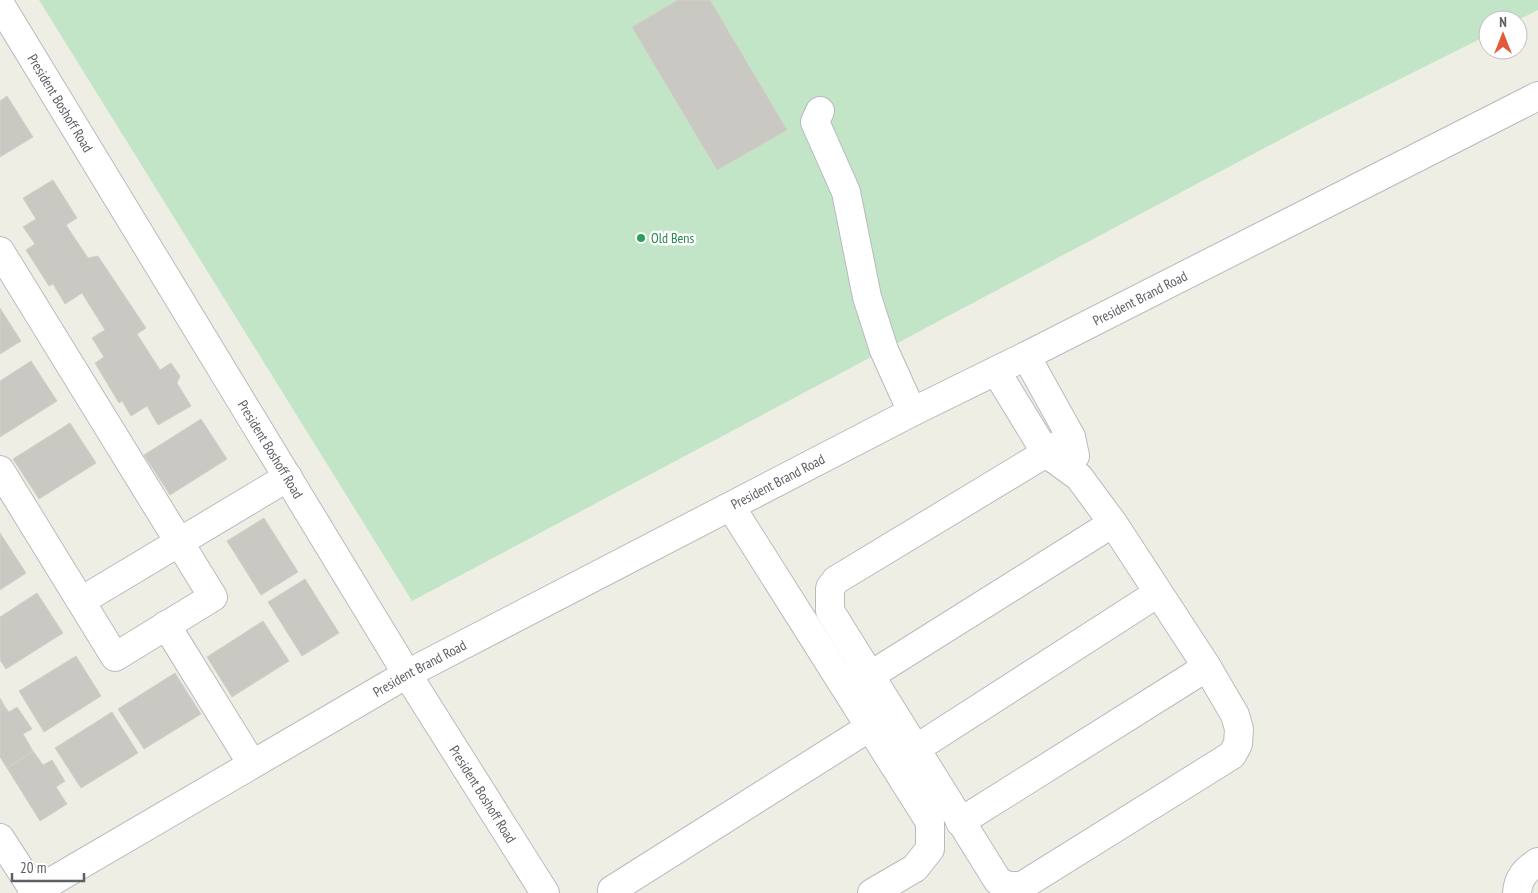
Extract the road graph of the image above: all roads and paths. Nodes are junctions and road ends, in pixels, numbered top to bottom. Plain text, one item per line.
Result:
1 (0, 4) edge
2 (1538, 96) edge
3 (820, 111) dead end
4 (0, 251) edge
5 (1026, 356) junction
6 (996, 370) junction
7 (912, 412) junction
8 (1071, 437) junction
9 (1046, 453) junction
10 (0, 470) edge
11 (288, 477) junction
12 (1079, 477) junction
13 (731, 507) junction
14 (1113, 523) junction
15 (179, 542) junction
16 (1158, 593) junction
17 (81, 600) junction
18 (166, 626) junction
19 (1207, 667) junction
20 (406, 674) junction
21 (872, 674) junction
22 (870, 727) junction
23 (917, 748) junction
24 (252, 764) junction
25 (960, 822) junction
26 (0, 838) edge
27 (1538, 862) edge
28 (612, 890) dead end
29 (33, 892) edge
30 (545, 893) edge
31 (872, 893) edge
32 (1517, 893) edge

1 - 11 street, President Boshoff Road
2 - 5 street, President Brand Road
3 - 7 street
4 - 15 street
5 - 6 street, President Brand Road
5 - 8 street
6 - 7 street, President Brand Road
6 - 9 street
7 - 13 street, President Brand Road
8 - 9 street
8 - 12 street
9 - 12 street
9 - 21 street
10 - 17 street
11 - 15 street
11 - 20 street, President Boshoff Road
12 - 14 street
13 - 20 street, President Brand Road
13 - 22 street
14 - 16 street
14 - 21 street
15 - 17 street
15 - 18 street
16 - 19 street
16 - 23 street
17 - 18 street
18 - 24 street
19 - 25 street
19 - 25 street
20 - 24 street, President Brand Road
20 - 30 street, President Boshoff Road
21 - 23 street
22 - 28 street
22 - 31 street
23 - 25 street
24 - 29 street, President Brand Road
26 - 29 street
27 - 32 street

